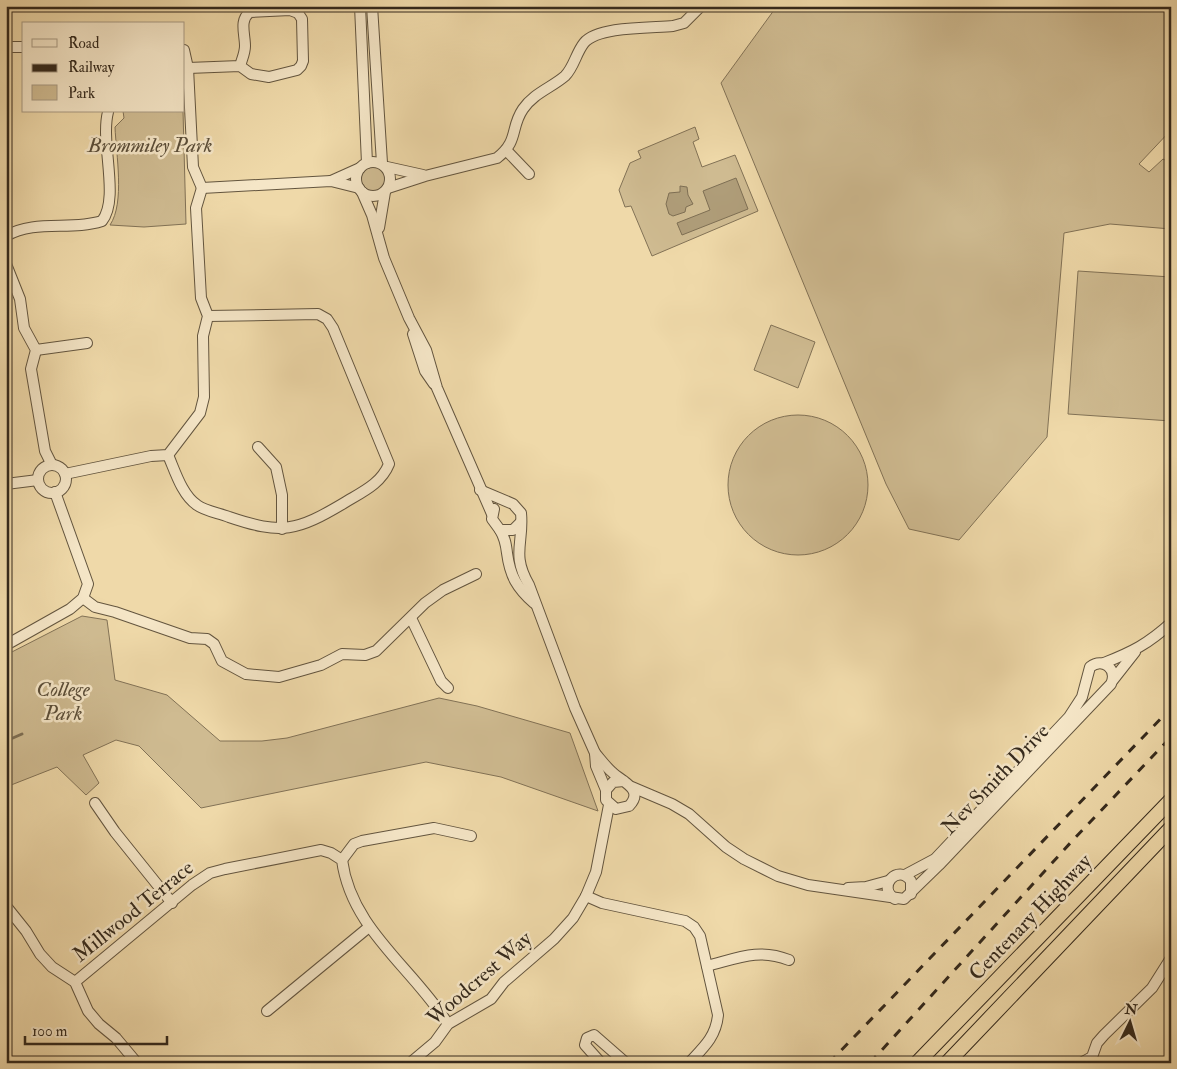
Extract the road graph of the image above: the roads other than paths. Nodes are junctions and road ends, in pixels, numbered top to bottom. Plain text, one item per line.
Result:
1 (360, 6) edge
2 (372, 6) edge
3 (701, 6) edge
4 (22, 46) edge
5 (6, 47) edge
6 (185, 54) edge
7 (240, 66) junction
8 (188, 68) junction
9 (108, 112) edge
10 (506, 150) junction
11 (363, 165) junction
12 (385, 165) junction
13 (529, 174) dead end
14 (425, 176) junction
15 (331, 181) junction
16 (202, 188) junction
17 (360, 190) junction
18 (387, 190) junction
19 (6, 236) edge
20 (379, 238) junction
21 (6, 264) edge
22 (208, 316) junction
23 (87, 343) dead end
24 (36, 350) junction
25 (258, 447) dead end
26 (168, 455) junction
27 (52, 465) junction
28 (66, 474) junction
29 (38, 480) junction
30 (6, 484) edge
31 (480, 490) junction
32 (55, 492) junction
33 (508, 502) junction
34 (492, 514) junction
35 (521, 521) junction
36 (282, 529) junction
37 (500, 530) junction
38 (476, 574) dead end
39 (83, 598) junction
40 (534, 603) junction
41 (411, 618) junction
42 (1171, 623) edge
43 (6, 645) edge
44 (1136, 651) junction
45 (1104, 663) junction
46 (1087, 679) junction
47 (1113, 680) junction
48 (448, 688) dead end
49 (1106, 688) junction
50 (595, 754) junction
51 (628, 784) junction
52 (606, 790) junction
53 (658, 799) junction
54 (1171, 800) edge
55 (95, 803) dead end
56 (609, 805) junction
57 (627, 807) junction
58 (1171, 828) edge
59 (471, 836) dead end
60 (602, 837) junction
61 (342, 860) junction
62 (905, 875) junction
63 (888, 881) junction
64 (834, 888) junction
65 (911, 894) junction
66 (586, 896) junction
67 (895, 899) junction
68 (172, 903) junction
69 (6, 906) edge
70 (369, 927) junction
71 (1171, 958) edge
72 (789, 960) dead end
73 (707, 966) junction
74 (75, 982) junction
75 (267, 1011) dead end
76 (448, 1024) junction
77 (1096, 1060) edge
78 (137, 1063) edge
79 (410, 1063) edge
80 (601, 1063) edge
81 (626, 1063) edge
82 (688, 1063) edge
83 (917, 1063) edge
84 (947, 1063) edge
85 (1081, 1063) edge

1 - 11 street
2 - 12 street
3 - 10 street
4 - 5 street
6 - 8 street
7 - 7 street
7 - 8 street
8 - 16 street
9 - 19 street
10 - 13 street
10 - 14 street
11 - 12 street
11 - 15 street
11 - 17 street
12 - 14 street
12 - 18 street
14 - 18 street
15 - 16 street
15 - 17 street
16 - 22 street
17 - 18 street
17 - 20 street
18 - 20 street
20 - 31 street
21 - 24 street
22 - 26 street
22 - 36 street
23 - 24 street
24 - 27 street
25 - 36 street
26 - 28 street
26 - 36 street
27 - 28 street
27 - 29 street
28 - 32 street
29 - 30 street
29 - 32 street
31 - 33 street
31 - 34 street
32 - 39 street
33 - 34 street
33 - 35 street
34 - 37 street
35 - 37 street
35 - 40 street
37 - 40 street
38 - 41 street
39 - 41 street
39 - 43 street
40 - 50 street
41 - 48 street
42 - 44 street, Nev Smith Drive
44 - 45 street, Nev Smith Drive
44 - 47 street, Nev Smith Drive
45 - 46 street, Nev Smith Drive
45 - 47 street
46 - 49 street
46 - 62 street, Nev Smith Drive
47 - 49 street, Nev Smith Drive
49 - 65 street, Nev Smith Drive
50 - 51 street
50 - 52 street
51 - 52 street
51 - 53 street
51 - 57 street
52 - 56 street
53 - 57 street
53 - 64 street
54 - 83 highway, Centenary Highway
55 - 68 street
56 - 57 street
56 - 60 street, Woodcrest Way
57 - 60 street, Woodcrest Way
58 - 84 highway, Centenary Highway
59 - 61 street
60 - 66 street, Woodcrest Way
61 - 68 street, Millwood Terrace
61 - 70 street
62 - 63 street
62 - 65 street
63 - 64 street
63 - 67 street
64 - 67 street
65 - 67 street
66 - 73 street
66 - 76 street, Woodcrest Way
68 - 74 street, Millwood Terrace
69 - 74 street
70 - 75 street
70 - 76 street
71 - 77 street
72 - 73 street
73 - 82 street
74 - 78 street
76 - 79 street, Woodcrest Way
77 - 85 street
80 - 81 street

